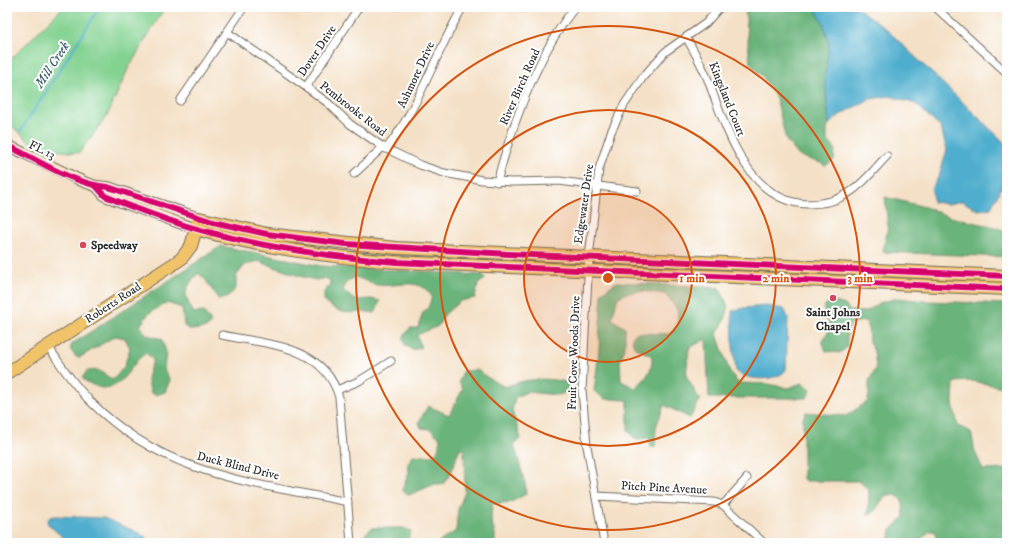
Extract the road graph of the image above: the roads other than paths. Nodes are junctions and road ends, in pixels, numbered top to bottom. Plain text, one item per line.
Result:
1 (244, 7) edge
2 (358, 7) edge
3 (463, 7) edge
4 (575, 7) edge
5 (720, 7) edge
6 (935, 7) edge
7 (227, 32) junction
8 (686, 36) junction
9 (1007, 73) edge
10 (306, 87) junction
11 (180, 101) dead end
12 (7, 145) edge
13 (385, 148) junction
14 (887, 156) dead end
15 (354, 174) dead end
16 (498, 182) junction
17 (596, 186) junction
18 (637, 190) dead end
19 (198, 223) junction
20 (588, 258) junction
21 (861, 269) junction
22 (588, 271) junction
23 (1007, 276) edge
24 (860, 282) junction
25 (1007, 289) edge
26 (222, 336) dead end
27 (48, 346) junction
28 (391, 362) dead end
29 (7, 373) edge
30 (337, 390) junction
31 (747, 478) dead end
32 (596, 496) junction
33 (348, 502) junction
34 (723, 505) junction
35 (351, 543) edge
36 (604, 543) edge
37 (764, 543) edge

1 - 7 street
2 - 10 street, Dover Drive
3 - 13 street, Ashmore Drive
4 - 16 street, River Birch Road
5 - 8 street, Edgewater Drive
6 - 9 street
7 - 10 street, Pembrooke Road
7 - 11 street
8 - 14 street, Kingsland Court
8 - 17 street, Edgewater Drive
10 - 13 street, Pembrooke Road
12 - 19 main road, FL 13
13 - 15 street, Ashmore Drive
13 - 16 street, Pembrooke Road
16 - 17 street, Pembrooke Road
17 - 18 street, Pembrooke Road
17 - 20 street, Edgewater Drive
19 - 20 main road
19 - 22 main road
19 - 27 main road, Roberts Road
20 - 21 main road
20 - 22 street, Fruit Cove Woods Drive
21 - 23 main road
21 - 24 main road
22 - 24 main road
22 - 32 street, Fruit Cove Woods Drive
24 - 25 main road
26 - 30 street
27 - 29 main road, Roberts Road
27 - 33 street, Duck Blind Drive
28 - 30 street
30 - 33 street
31 - 34 street
32 - 34 street, Pitch Pine Avenue
32 - 36 street, Fruit Cove Woods Drive
33 - 35 street
34 - 37 street, Pitch Pine Avenue

